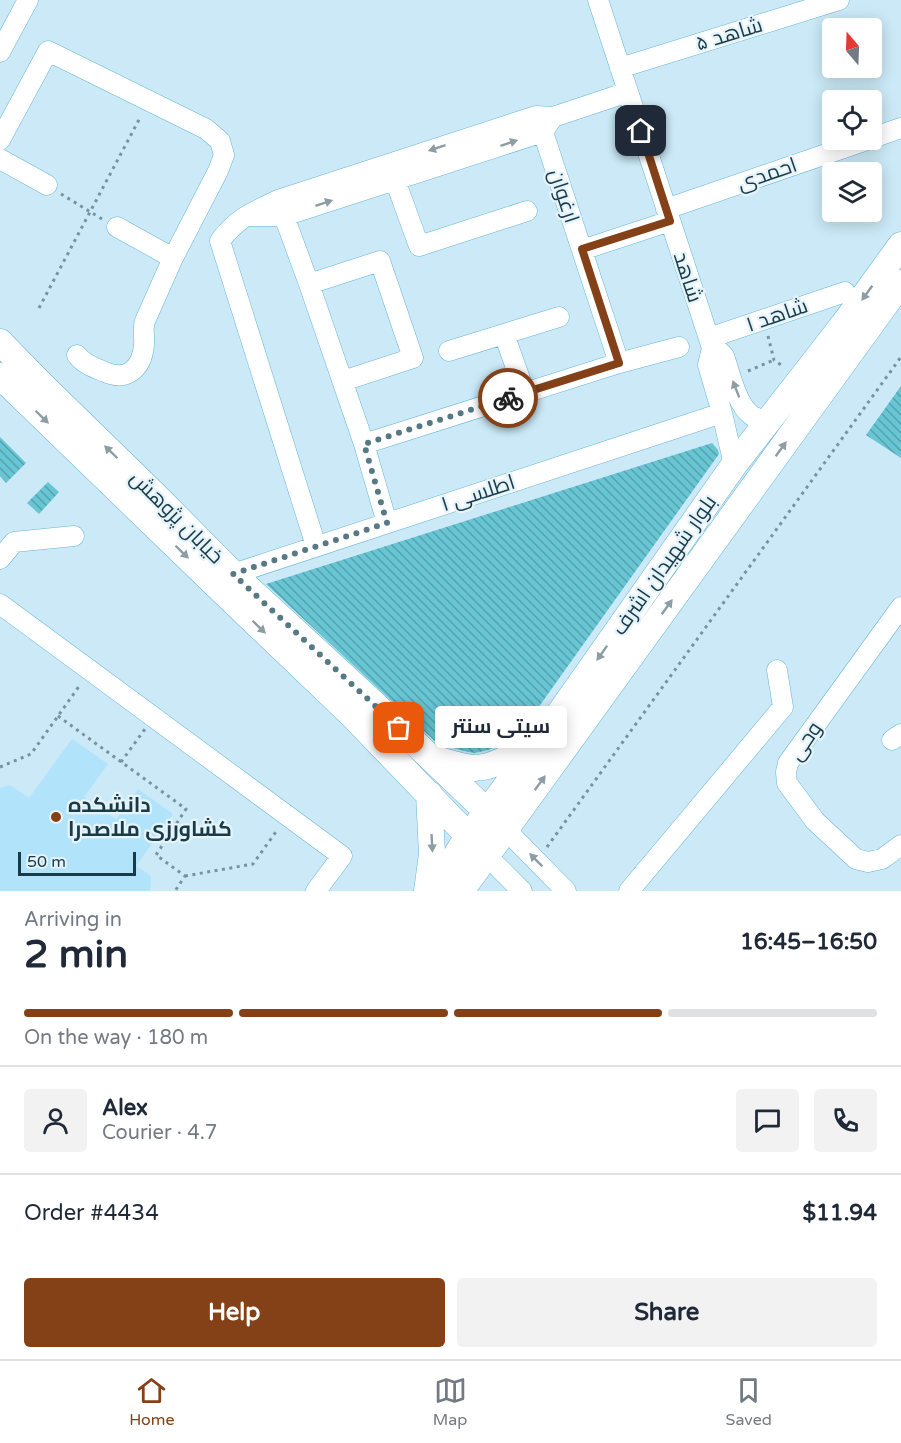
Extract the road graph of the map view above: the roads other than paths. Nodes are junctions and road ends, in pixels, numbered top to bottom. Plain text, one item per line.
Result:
1 (28, 0) edge
2 (598, 0) edge
3 (839, 0) edge
4 (0, 52) edge
5 (620, 68) junction
6 (628, 92) junction
7 (548, 125) junction
8 (901, 128) edge
9 (882, 135) edge
10 (0, 140) edge
11 (840, 150) edge
12 (0, 159) edge
13 (395, 180) junction
14 (47, 185) road end
15 (527, 211) dead end
16 (668, 215) junction
17 (246, 216) junction
18 (284, 216) junction
19 (117, 227) road end
20 (901, 245) edge
21 (582, 249) junction
22 (173, 258) junction
23 (901, 283) edge
24 (309, 284) junction
25 (845, 292) dead end
26 (558, 317) dead end
27 (856, 326) junction
28 (504, 334) junction
29 (0, 342) edge
30 (710, 343) junction
31 (679, 347) dead end
32 (449, 351) dead end
33 (77, 355) dead end
34 (619, 363) junction
35 (0, 376) edge
36 (343, 381) junction
37 (525, 393) junction
38 (722, 413) junction
39 (769, 421) junction
40 (364, 444) junction
41 (734, 465) junction
42 (387, 523) junction
43 (74, 536) dead end
44 (316, 546) junction
45 (0, 559) edge
46 (233, 574) junction
47 (0, 604) edge
48 (901, 607) edge
49 (777, 670) dead end
50 (547, 731) junction
51 (429, 757) junction
52 (429, 794) junction
53 (487, 812) junction
54 (506, 830) junction
55 (468, 836) junction
56 (901, 844) edge
57 (486, 855) junction
58 (631, 890) edge
59 (316, 891) edge
60 (427, 891) edge
61 (434, 891) edge
62 (461, 891) edge
63 (522, 891) edge
64 (566, 891) edge

1 - 4 street
2 - 5 street, شاهد
3 - 5 street, شاهد ۵
5 - 6 street, شاهد
6 - 7 street
6 - 16 street, شاهد
13 -> 7 street
7 -> 17 street
7 - 21 street, ارغوان
8 - 9 street, احمدی
10 - 22 street
11 - 16 street, احمدی
12 - 14 street
13 - 15 street
18 -> 13 street
16 - 21 street, احمدی
16 - 30 street, شاهد
17 - 18 street
17 - 44 street
18 - 24 street
19 - 22 street
20 -> 27 main road, بلوار شهیدان اشرف
21 - 34 street, ارغوان
22 - 33 street
23 - 27 main road, بلوار شهیدان اشرف
24 - 36 street
24 - 36 street
25 - 30 street, شاهد ۱
26 - 28 street
27 - 39 main road, بلوار شهیدان اشرف
54 -> 27 main road, بلوار شهیدان اشرف
28 - 32 street
28 - 37 street
46 -> 29 main road, خیابان پژوهش
30 - 38 street, شاهد
39 -> 30 street, شاهد
31 - 34 street
34 - 37 street
35 -> 52 main road, خیابان پژوهش
36 - 40 street
37 - 40 street
38 - 41 street, شاهد
38 - 42 street, اطلسی ۱
39 - 41 main road, بلوار شهیدان اشرف
40 - 42 street
41 -> 50 main road, بلوار شهیدان اشرف
42 - 44 street, اطلسی ۱
43 - 45 street
44 - 46 street, اطلسی ۱
46 - 51 main road, خیابان پژوهش
47 - 59 street
48 - 56 street, وحی
49 - 58 street
50 - 51 main road
50 - 53 main road, بلوار شهیدان اشرف
51 - 53 main road, خیابان پژوهش
52 - 55 main road, خیابان پژوهش
52 -> 60 main road
53 - 54 main road, خیابان پژوهش
53 - 55 main road, بلوار شهیدان اشرف
54 - 57 main road, بلوار شهیدان اشرف
64 -> 54 street
55 - 57 main road, خیابان پژوهش
55 - 61 main road, بلوار شهیدان اشرف
57 - 62 main road, بلوار شهیدان اشرف
57 - 63 street

